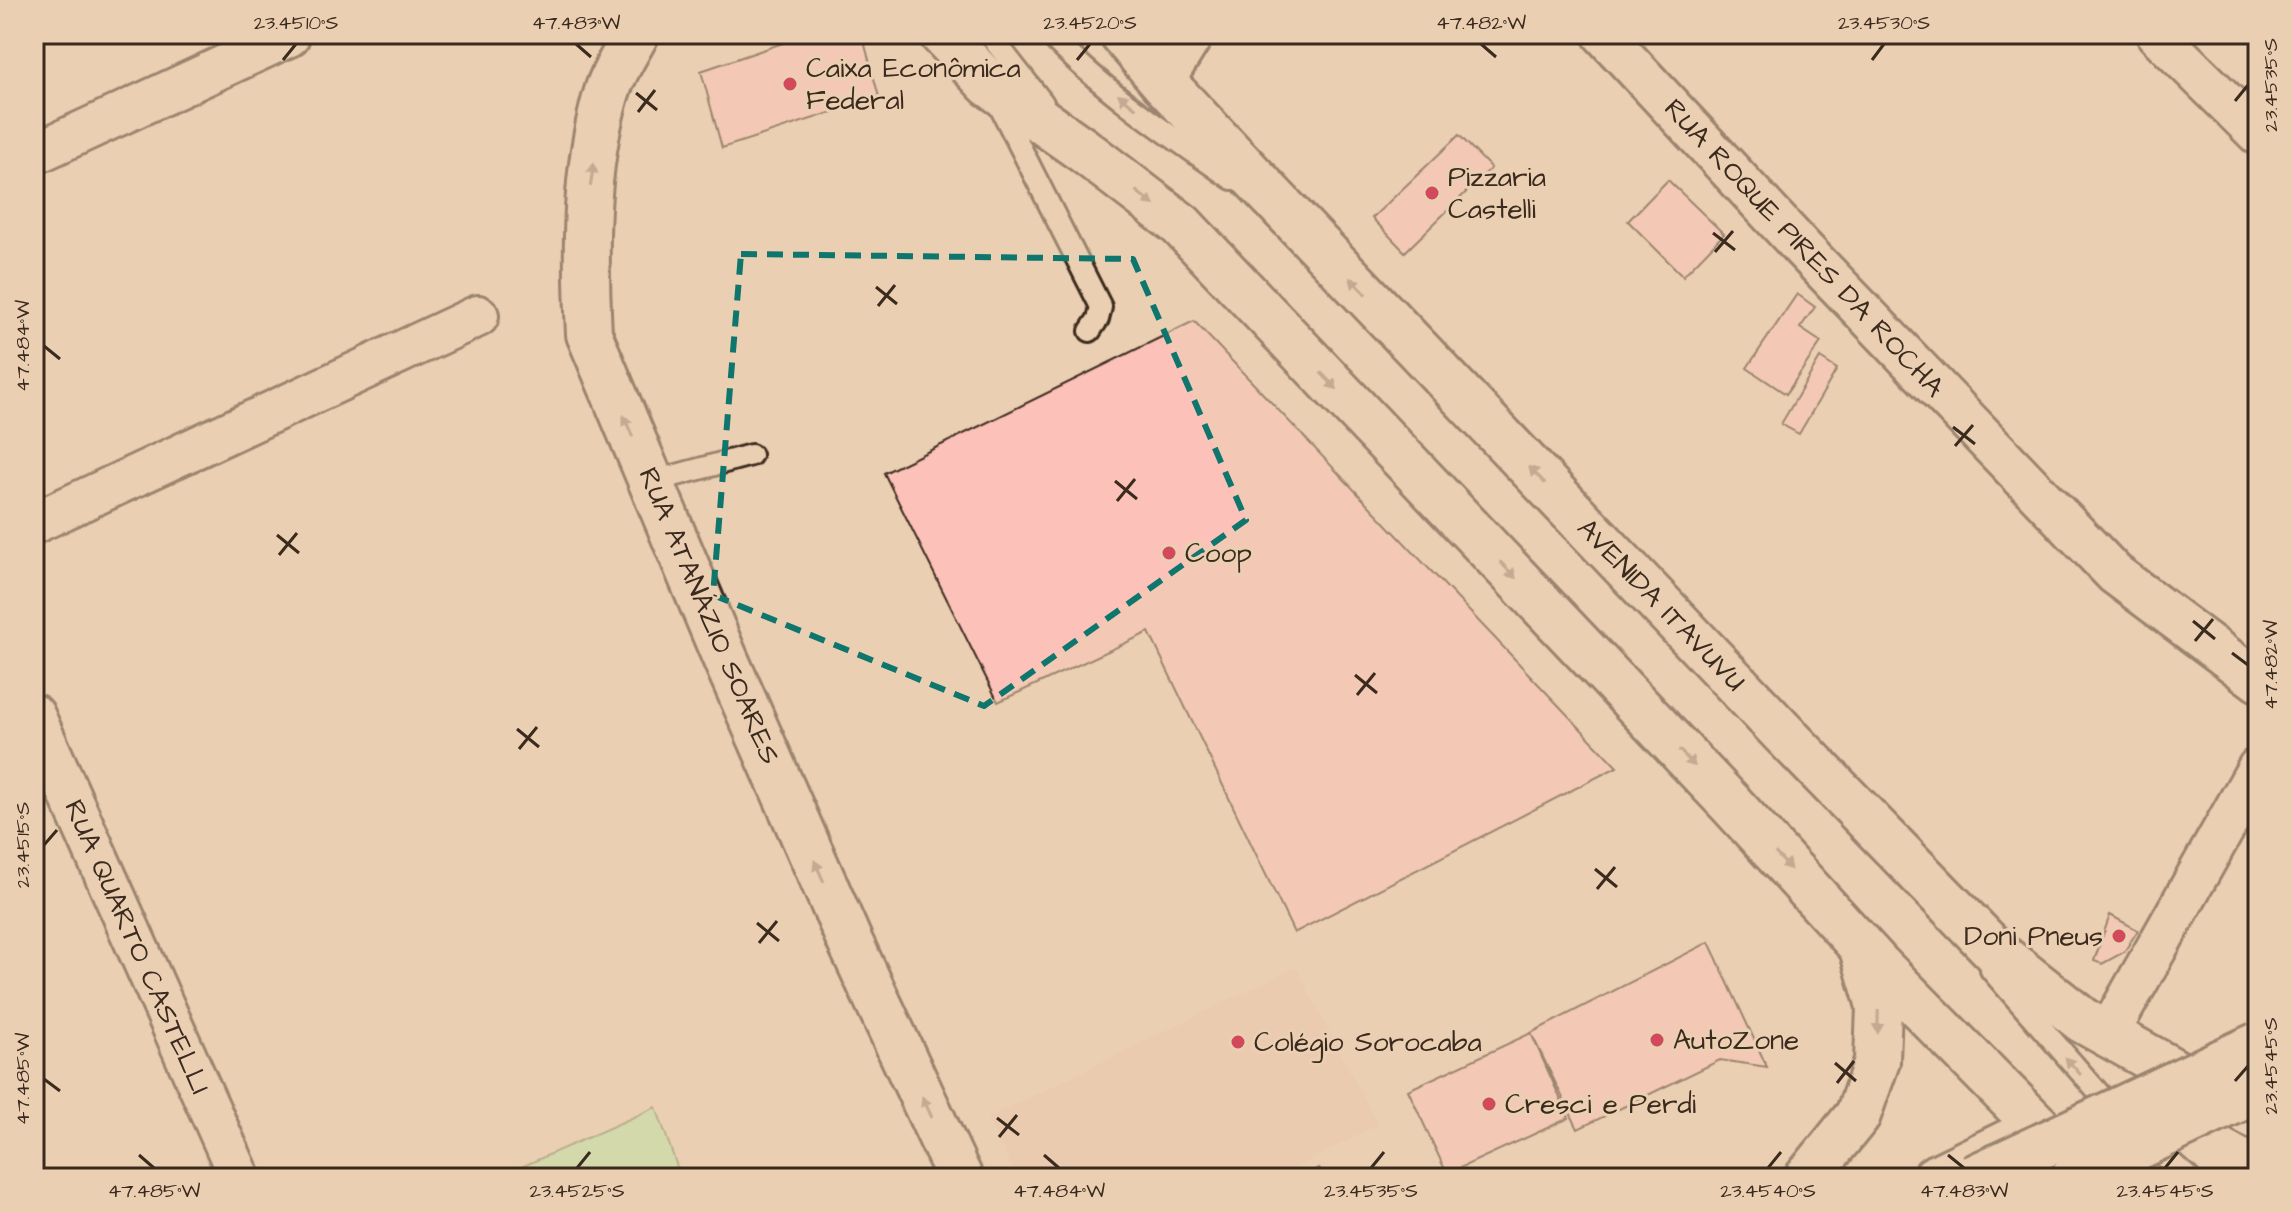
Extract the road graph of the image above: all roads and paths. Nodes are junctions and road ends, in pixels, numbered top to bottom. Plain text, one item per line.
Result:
1 (636, 34) edge
2 (942, 34) edge
3 (989, 34) edge
4 (1049, 34) edge
5 (1122, 34) edge
6 (1193, 34) edge
7 (1603, 34) edge
8 (2157, 34) edge
9 (289, 36) dead end
10 (1163, 82) junction
11 (989, 84) junction
12 (2258, 134) edge
13 (1083, 150) junction
14 (34, 154) edge
15 (1304, 229) junction
16 (478, 316) dead end
17 (1090, 331) dead end
18 (751, 455) dead end
19 (651, 482) junction
20 (34, 523) edge
21 (2258, 681) edge
22 (34, 715) edge
23 (1784, 734) junction
24 (2258, 768) edge
25 (1861, 946) junction
26 (2108, 1034) junction
27 (2258, 1045) edge
28 (2108, 1106) junction
29 (2256, 1108) edge
30 (2038, 1127) junction
31 (240, 1178) edge
32 (960, 1178) edge
33 (1807, 1178) edge
34 (1935, 1178) edge
35 (1973, 1178) edge
36 (2073, 1178) edge
37 (2089, 1178) edge
38 (2189, 1178) edge

19 -> 1 main road, RUA ATANÁZIO SOARES
2 - 11 main road
3 - 13 lane
15 -> 4 lane
5 - 10 main road, AVENIDA ITAVUVU
6 - 10 street
7 - 21 street, RUA ROQUE PIRES DA ROCHA
8 - 12 street
9 - 14 street
10 - 15 main road, AVENIDA ITAVUVU
11 - 13 main road
11 - 17 lane
13 -> 25 main road
23 -> 15 main road, AVENIDA ITAVUVU
16 - 20 street
18 - 19 lane
32 -> 19 main road, RUA ATANÁZIO SOARES
22 - 31 street, RUA QUARTO CASTELLI
23 - 26 main road, AVENIDA ITAVUVU
28 -> 23 lane
24 - 26 street
25 - 30 main road
25 -> 33 main road
26 - 29 main road, AVENIDA ITAVUVU
27 - 35 main road, bridge
28 - 29 main road
28 - 30 main road
28 - 38 lane
29 - 36 main road, bridge
30 - 34 main road
30 - 37 main road

